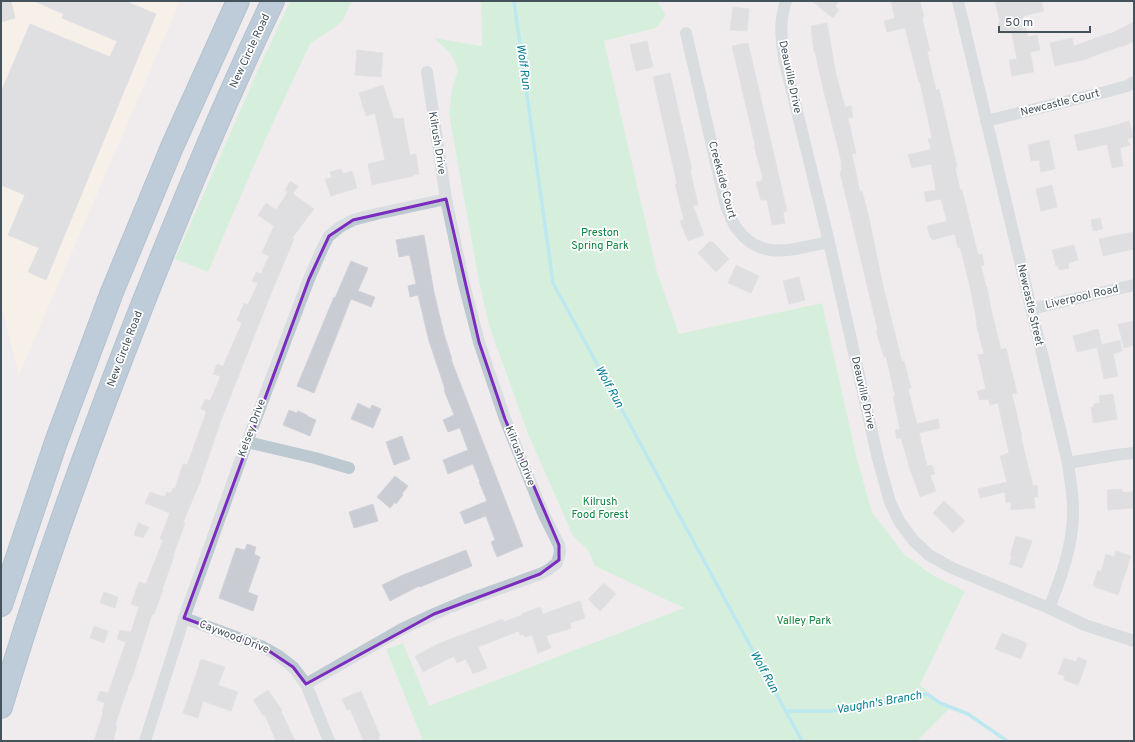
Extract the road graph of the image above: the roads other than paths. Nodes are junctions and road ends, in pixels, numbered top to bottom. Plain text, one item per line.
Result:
1 (238, 1) edge
2 (273, 1) edge
3 (786, 1) edge
4 (958, 1) edge
5 (686, 33) dead end
6 (427, 72) dead end
7 (1134, 82) edge
8 (986, 121) junction
9 (446, 199) junction
10 (829, 242) junction
11 (1134, 284) edge
12 (1031, 308) junction
13 (247, 442) junction
14 (1134, 453) edge
15 (1068, 463) junction
16 (349, 468) dead end
17 (1, 605) edge
18 (1049, 608) junction
19 (184, 618) junction
20 (1134, 641) edge
21 (306, 684) junction
22 (1, 707) edge
23 (145, 741) edge
24 (329, 741) edge

1 - 17 highway
2 - 22 highway, New Circle Road
3 - 10 street, Deauville Drive
4 - 8 street, Newcastle Street
5 - 10 street, Creekside Court
6 - 9 street, Kilrush Drive
7 - 8 street, Newcastle Court
8 - 12 street, Newcastle Street
9 - 13 street, Kelsey Drive
9 - 21 street, Kilrush Drive
10 - 18 street, Deauville Drive
11 - 12 street, Liverpool Road
12 - 15 street, Newcastle Street
13 - 16 street
13 - 19 street, Kelsey Drive
14 - 15 street
15 - 18 street, Newcastle Street
18 - 20 street, Deauville Drive
19 - 21 street, Caywood Drive
19 - 23 street, Kelsey Drive
21 - 24 street, Caywood Drive

